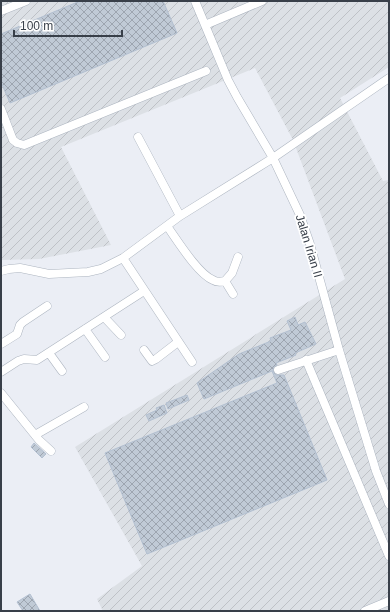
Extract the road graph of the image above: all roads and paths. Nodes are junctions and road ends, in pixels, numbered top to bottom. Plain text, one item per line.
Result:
1 (26, 1) edge
2 (195, 1) edge
3 (262, 1) edge
4 (247, 4) edge
5 (1, 11) edge
6 (205, 25) junction
7 (206, 71) dead end
8 (389, 78) edge
9 (1, 109) edge
10 (138, 137) dead end
11 (273, 158) junction
12 (180, 216) junction
13 (167, 226) junction
14 (238, 257) dead end
15 (123, 258) junction
16 (1, 271) edge
17 (225, 281) junction
18 (144, 291) junction
19 (233, 294) dead end
20 (47, 306) dead end
21 (104, 317) junction
22 (85, 329) junction
23 (121, 335) dead end
24 (178, 342) junction
25 (1, 344) edge
26 (144, 350) dead end
27 (338, 350) junction
28 (49, 353) junction
29 (104, 357) dead end
30 (306, 360) junction
31 (192, 362) dead end
32 (278, 370) dead end
33 (62, 371) dead end
34 (1, 372) edge
35 (1, 393) edge
36 (84, 407) dead end
37 (35, 435) junction
38 (51, 451) dead end
39 (389, 504) edge
40 (389, 556) edge
41 (389, 601) edge
42 (365, 611) edge

1 - 5 street
2 - 6 street, Jalan Irian II
3 - 4 street
4 - 6 street
6 - 11 street, Jalan Irian II
7 - 9 street
8 - 11 street
10 - 12 street
11 - 12 street
11 - 27 street, Jalan Irian II
12 - 13 street
13 - 15 street
13 - 17 street
14 - 17 street
15 - 16 street
15 - 18 street
17 - 19 street
18 - 21 street
18 - 24 street
20 - 25 street
21 - 22 street
21 - 23 street
22 - 28 street
22 - 29 street
24 - 26 street
24 - 31 street
27 - 30 street
27 - 39 street, Jalan Irian II
28 - 33 street
28 - 34 street
30 - 32 street
30 - 40 street
35 - 37 street
36 - 37 street
37 - 38 street
41 - 42 street

